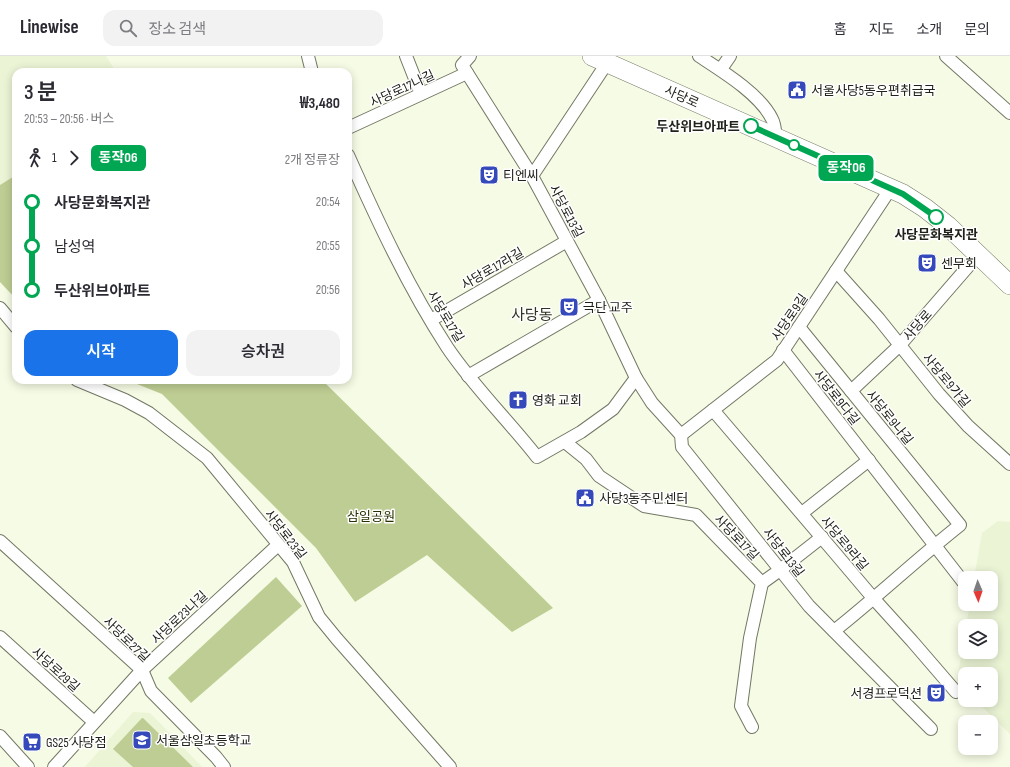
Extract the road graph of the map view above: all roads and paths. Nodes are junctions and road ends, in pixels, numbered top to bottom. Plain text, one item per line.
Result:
1 (308, 56) edge
2 (406, 56) edge
3 (470, 56) edge
4 (699, 56) edge
5 (730, 56) edge
6 (946, 56) edge
7 (599, 60) edge
8 (311, 68) edge
9 (721, 70) junction
10 (467, 73) junction
11 (421, 94) junction
12 (1010, 113) edge
13 (352, 126) edge
14 (776, 137) junction
15 (352, 163) edge
16 (532, 176) junction
17 (890, 188) junction
18 (567, 241) junction
19 (978, 255) junction
20 (836, 271) junction
21 (1010, 285) edge
22 (599, 300) junction
23 (0, 308) edge
24 (431, 320) junction
25 (12, 322) edge
26 (799, 327) junction
27 (900, 344) junction
28 (783, 350) junction
29 (468, 376) junction
30 (636, 378) junction
31 (87, 384) edge
32 (851, 391) junction
33 (713, 410) junction
34 (681, 435) junction
35 (560, 444) junction
36 (869, 460) junction
37 (1010, 464) edge
38 (802, 514) junction
39 (822, 537) junction
40 (0, 541) edge
41 (278, 545) junction
42 (935, 545) junction
43 (780, 570) junction
44 (958, 575) edge
45 (762, 583) junction
46 (874, 599) junction
47 (834, 631) junction
48 (0, 637) edge
49 (142, 670) junction
50 (956, 692) dead end
51 (94, 722) junction
52 (752, 727) dead end
53 (931, 729) dead end
54 (0, 736) edge
55 (28, 767) edge
56 (54, 767) edge
57 (224, 767) edge
58 (450, 767) edge

1 - 8 street
2 - 11 street
3 - 10 street
4 - 9 street
5 - 9 street
6 - 12 street
7 - 14 main road, 사당로
7 - 16 street
9 - 14 street
10 - 11 street, 사당로17나길
10 - 16 street, 사당로13길
11 - 13 street, 사당로17나길
14 - 17 main road, 사당로
15 - 24 street, 사당로17길
16 - 18 street, 사당로13길
17 - 19 main road, 사당로
17 - 20 street, 사당로9길
18 - 22 street, 사당로13길
18 - 24 street, 사당로17라길
19 - 21 main road, 사당로
19 - 27 street, 사당로
20 - 26 street, 사당로9길
20 - 27 street, 사당로9가길
22 - 29 street
22 - 30 street, 사당로13길
23 - 25 street
24 - 29 street, 사당로17길
26 - 28 street, 사당로9길
26 - 32 street, 사당로9나길
27 - 32 street, 사당로
27 - 37 street, 사당로9가길
28 - 33 street, 사당로9길
28 - 36 street, 사당로9다길
29 - 35 street, 사당로17길
30 - 34 street, 사당로13길
30 - 35 street
31 - 41 street, 사당로23길
32 - 42 street, 사당로9나길
33 - 34 street, 사당로9길
33 - 38 street, 사당로9라길
34 - 43 street, 사당로13길
35 - 45 street, 사당로17길
36 - 38 street
36 - 42 street, 사당로9다길
38 - 39 street, 사당로9라길
39 - 43 street
39 - 46 street, 사당로9라길
40 - 49 street, 사당로27길
41 - 49 street, 사당로23나길
41 - 58 street, 사당로23길
42 - 44 street, 사당로9다길
42 - 46 street
43 - 45 street
43 - 47 street, 사당로13길
45 - 52 street
46 - 47 street
46 - 50 street, 사당로9라길
47 - 53 street, 사당로13길
48 - 51 street, 사당로29길
49 - 51 street, 사당로23나길
49 - 57 street, 사당로27길
51 - 56 street, 사당로23나길
54 - 55 street

